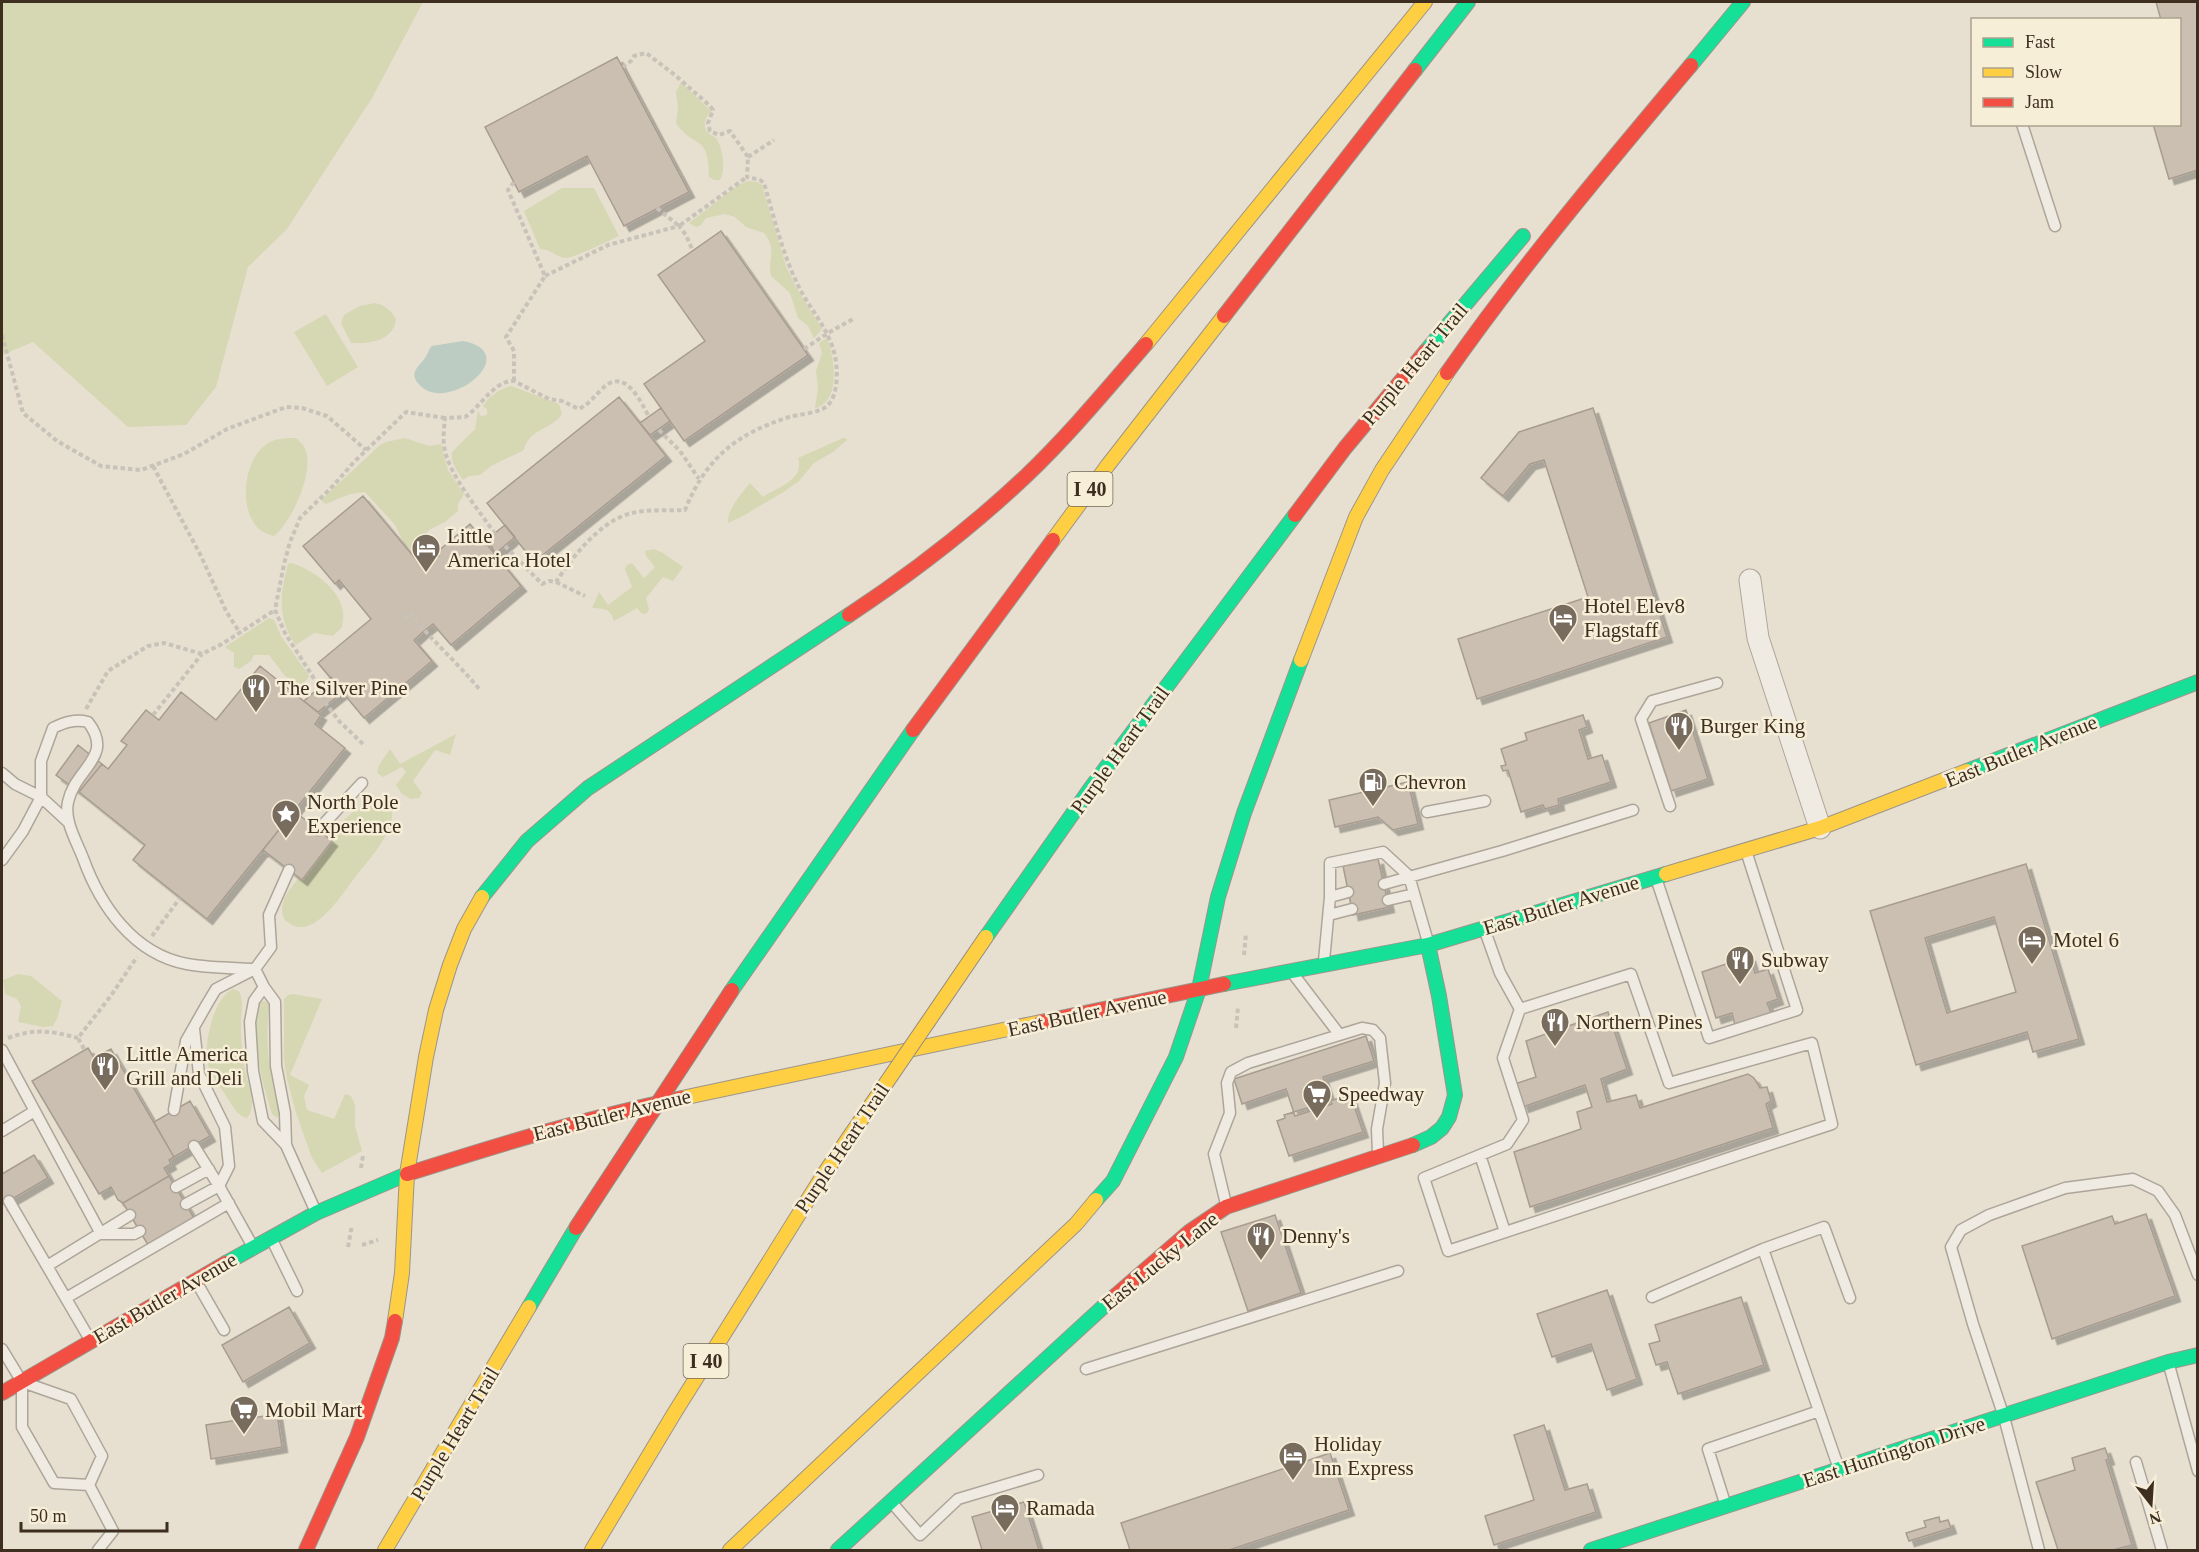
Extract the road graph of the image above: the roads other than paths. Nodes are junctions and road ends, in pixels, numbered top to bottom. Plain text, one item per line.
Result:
1 (1425, 2) edge
2 (1468, 2) edge
3 (1743, 2) edge
4 (2023, 126) edge
5 (1532, 224) dead end
6 (2055, 226) dead end
7 (1750, 580) dead end
8 (2198, 682) edge
9 (1718, 683) dead end
10 (2, 773) edge
11 (362, 783) dead end
12 (41, 797) junction
13 (1485, 801) dead end
14 (1670, 806) dead end
15 (1633, 810) dead end
16 (1427, 812) dead end
17 (67, 821) junction
18 (1820, 828) junction
19 (318, 830) dead end
20 (1746, 850) junction
21 (2, 860) edge
22 (289, 870) dead end
23 (1409, 876) junction
24 (1655, 877) junction
25 (1384, 884) dead end
26 (1348, 892) dead end
27 (1414, 894) junction
28 (1330, 897) junction
29 (1388, 900) dead end
30 (1352, 909) dead end
31 (1329, 915) junction
32 (1484, 928) junction
33 (1428, 945) junction
34 (1324, 965) junction
35 (255, 969) junction
36 (1291, 971) junction
37 (264, 987) junction
38 (1199, 989) junction
39 (1520, 1009) junction
40 (195, 1029) junction
41 (1340, 1034) junction
42 (2, 1050) edge
43 (174, 1110) dead end
44 (33, 1112) junction
45 (2, 1131) edge
46 (286, 1145) junction
47 (194, 1146) dead end
48 (1480, 1155) junction
49 (1378, 1156) junction
50 (209, 1168) junction
51 (407, 1174) junction
52 (219, 1186) junction
53 (176, 1187) dead end
54 (9, 1201) dead end
55 (229, 1203) junction
56 (186, 1204) dead end
57 (1226, 1208) junction
58 (316, 1214) junction
59 (130, 1215) dead end
60 (140, 1231) dead end
61 (1505, 1232) junction
62 (101, 1234) junction
63 (271, 1238) junction
64 (254, 1247) junction
65 (1763, 1249) junction
66 (47, 1266) junction
67 (1398, 1271) dead end
68 (2198, 1275) edge
69 (195, 1280) junction
70 (297, 1291) dead end
71 (1652, 1297) dead end
72 (66, 1298) junction
73 (1850, 1298) dead end
74 (224, 1330) dead end
75 (91, 1341) junction
76 (2, 1349) edge
77 (2198, 1355) edge
78 (2168, 1362) junction
79 (1086, 1369) dead end
80 (22, 1382) junction
81 (2, 1393) edge
82 (1820, 1411) junction
83 (2004, 1417) junction
84 (2194, 1448) edge
85 (2136, 1462) dead end
86 (1839, 1469) junction
87 (2198, 1471) edge
88 (1038, 1475) dead end
89 (89, 1485) junction
90 (891, 1502) junction
91 (1726, 1506) junction
92 (98, 1551) edge
93 (306, 1551) edge
94 (385, 1551) edge
95 (592, 1551) edge
96 (730, 1551) edge
97 (838, 1551) edge
98 (1591, 1551) edge
99 (2039, 1551) edge
100 (2162, 1551) edge

1 - 51 main road
2 - 94 main road, Purple Heart Trail / I 40, bridge
3 - 38 main road
4 - 6 lane
5 - 95 main road, Purple Heart Trail / I 40, bridge
7 - 18 street
8 - 18 main road, East Butler Avenue
9 - 14 lane
10 - 12 lane
11 - 19 lane
12 - 17 lane
12 - 17 lane
12 - 21 lane
13 - 16 lane
15 - 23 lane
17 - 35 lane
18 - 20 main road, East Butler Avenue
20 - 24 main road, East Butler Avenue
20 - 24 lane
22 - 35 lane
23 - 25 lane
23 - 27 lane
23 - 28 lane
24 - 32 main road, East Butler Avenue
26 - 28 lane
27 - 29 lane
27 - 33 lane
28 - 31 lane
30 - 31 lane
31 - 34 lane
32 - 33 main road, East Butler Avenue
32 - 39 lane
33 - 34 main road, East Butler Avenue
33 - 49 main road, East Lucky Lane
34 - 36 main road, East Butler Avenue
35 - 37 lane
35 - 40 lane
36 - 38 main road, East Butler Avenue
36 - 41 lane
37 - 46 lane
37 - 46 lane
38 - 51 main road, East Butler Avenue
38 - 96 main road
39 - 48 lane
39 - 61 lane
40 - 43 lane
40 - 52 lane
41 - 49 lane
41 - 57 lane
42 - 44 lane
44 - 45 lane
44 - 62 lane
46 - 58 lane
47 - 50 lane
48 - 61 lane
48 - 61 lane
49 - 57 main road, East Lucky Lane
50 - 52 lane
50 - 53 lane
51 - 58 main road, East Butler Avenue
51 - 93 main road
52 - 55 lane
52 - 56 lane
54 - 66 lane
55 - 64 lane
55 - 72 lane
57 - 90 main road, East Lucky Lane
58 - 63 main road, East Butler Avenue
59 - 62 lane
60 - 62 lane
62 - 66 lane
63 - 64 main road, East Butler Avenue
63 - 70 lane
64 - 69 main road, East Butler Avenue
65 - 71 lane
65 - 73 lane
65 - 82 lane
66 - 72 lane
67 - 79 lane
68 - 83 lane
69 - 74 lane
69 - 75 main road, East Butler Avenue
72 - 75 lane
75 - 80 main road, East Butler Avenue
76 - 80 lane
77 - 78 main road, East Huntington Drive
78 - 83 main road, East Huntington Drive
78 - 84 lane
80 - 81 main road, East Butler Avenue
80 - 89 lane
80 - 89 lane
82 - 86 lane
82 - 91 lane
83 - 86 main road, East Huntington Drive
83 - 99 lane
84 - 87 lane
85 - 100 lane
86 - 91 main road, East Huntington Drive
88 - 90 lane
89 - 92 lane
90 - 97 main road, East Lucky Lane
91 - 98 main road, East Huntington Drive

